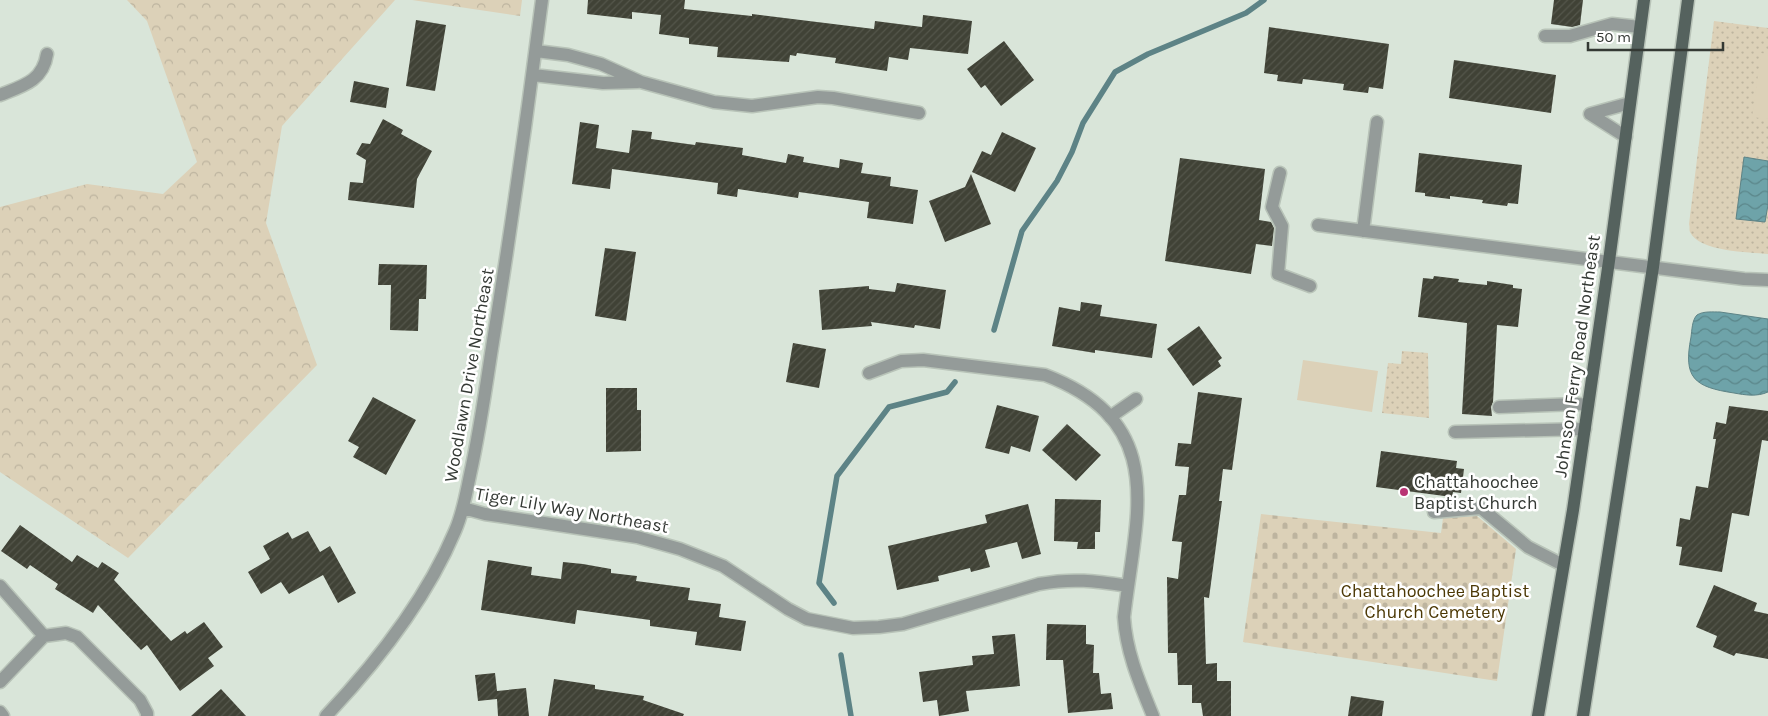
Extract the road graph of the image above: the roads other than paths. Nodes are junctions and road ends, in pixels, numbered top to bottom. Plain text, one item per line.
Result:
1 (542, 0) edge
2 (1644, 0) edge
3 (1688, 0) edge
4 (1640, 27) junction
5 (1546, 36) dead end
6 (536, 51) junction
7 (47, 54) dead end
8 (533, 75) junction
9 (641, 82) junction
10 (0, 95) edge
11 (1630, 103) junction
12 (919, 112) dead end
13 (1377, 122) dead end
14 (1626, 138) junction
15 (1280, 172) dead end
16 (1318, 226) dead end
17 (1363, 231) junction
18 (1609, 262) junction
19 (1653, 267) junction
20 (1768, 280) edge
21 (1310, 286) dead end
22 (869, 373) dead end
23 (1136, 399) dead end
24 (1588, 405) junction
25 (1499, 407) dead end
26 (1110, 417) junction
27 (1585, 429) junction
28 (1455, 432) dead end
29 (463, 508) junction
30 (1434, 512) dead end
31 (1564, 565) junction
32 (0, 586) edge
33 (1128, 586) junction
34 (44, 636) junction
35 (0, 682) edge
36 (0, 712) edge
37 (3, 716) edge
38 (147, 716) edge
39 (326, 716) edge
40 (1153, 716) edge
41 (1538, 716) edge
42 (1583, 716) edge

1 - 6 street, Woodlawn Drive Northeast
2 - 4 main road, Johnson Ferry Road Northeast
3 - 19 main road
4 - 5 street
4 - 11 main road, Johnson Ferry Road Northeast
6 - 8 street, Woodlawn Drive Northeast
6 - 9 street
7 - 10 street
8 - 9 street
8 - 29 street, Woodlawn Drive Northeast
9 - 12 street
11 - 14 main road, Johnson Ferry Road Northeast
11 - 14 street
13 - 17 street
14 - 18 main road, Johnson Ferry Road Northeast
15 - 21 street
16 - 17 street
17 - 18 street
18 - 19 street
18 - 24 main road, Johnson Ferry Road Northeast
19 - 20 street
19 - 42 main road
22 - 26 street
23 - 26 street
24 - 25 street
24 - 27 main road, Johnson Ferry Road Northeast
26 - 33 street
27 - 28 street
27 - 31 main road, Johnson Ferry Road Northeast
29 - 33 street, Tiger Lily Way Northeast
29 - 39 street, Woodlawn Drive Northeast
30 - 31 street
31 - 41 main road, Johnson Ferry Road Northeast
32 - 34 street
33 - 40 street
34 - 35 street
34 - 38 street
36 - 37 street

